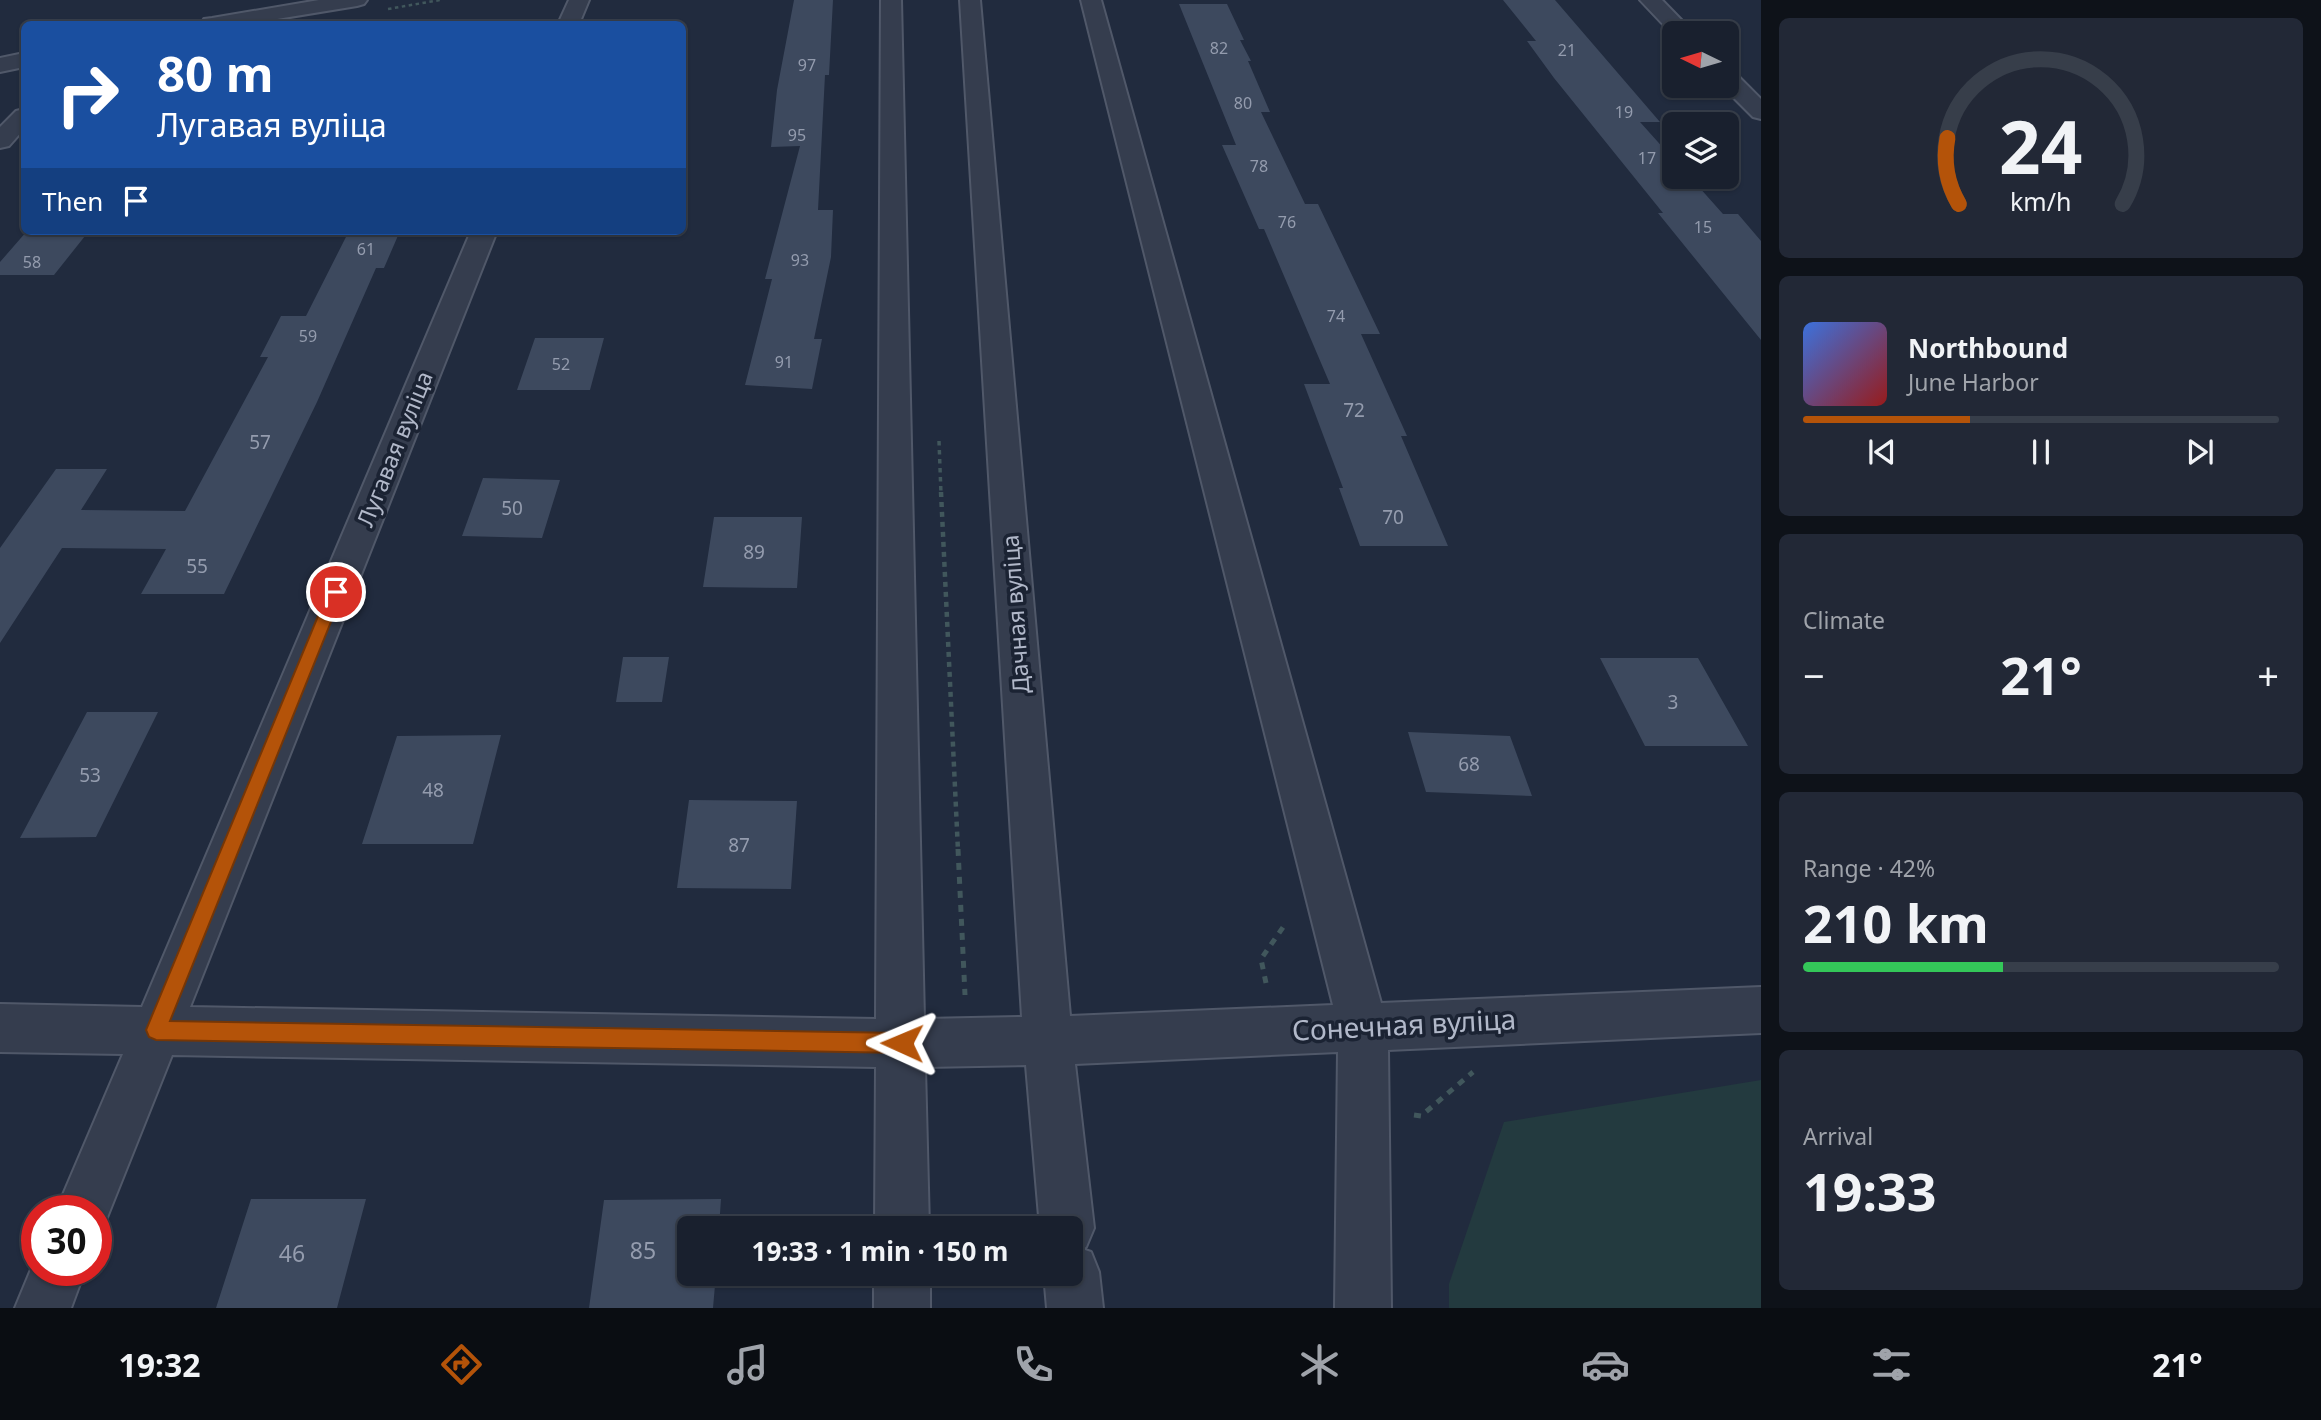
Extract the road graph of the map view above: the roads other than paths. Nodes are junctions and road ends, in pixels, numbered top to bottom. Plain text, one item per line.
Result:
1 (357, 0) edge
2 (579, 0) edge
3 (891, 0) edge
4 (970, 0) edge
5 (1091, 0) edge
6 (1650, 0) edge
7 (230, 21) edge
8 (570, 21) edge
9 (1671, 21) edge
10 (21, 61) edge
11 (0, 65) edge
12 (1740, 91) edge
13 (1761, 112) edge
14 (21, 119) edge
15 (0, 141) edge
16 (482, 235) edge
17 (1761, 1010) edge
18 (1363, 1026) junction
19 (0, 1028) edge
20 (156, 1030) junction
21 (1048, 1041) junction
22 (902, 1043) junction
23 (89, 1195) edge
24 (902, 1216) edge
25 (1066, 1216) edge
26 (52, 1286) edge
27 (902, 1286) edge
28 (1072, 1286) edge
29 (43, 1308) edge
30 (902, 1308) edge
31 (1074, 1308) edge
32 (1363, 1308) edge

1 - 7 street
2 - 8 street
3 - 22 street
4 - 21 street, Дачная вуліца
5 - 18 street
6 - 9 street
10 - 11 street
12 - 13 street
14 - 15 street
16 - 20 street, Лугавая вуліца
17 - 18 street, Сонечная вуліца
18 - 21 street, Сонечная вуліца
18 - 32 street
19 - 20 street, Сонечная вуліца
20 - 22 street, Сонечная вуліца
20 - 23 street, Лугавая вуліца
21 - 22 street, Сонечная вуліца
21 - 25 street, Дачная вуліца
22 - 24 street
26 - 29 street
27 - 30 street
28 - 31 street

